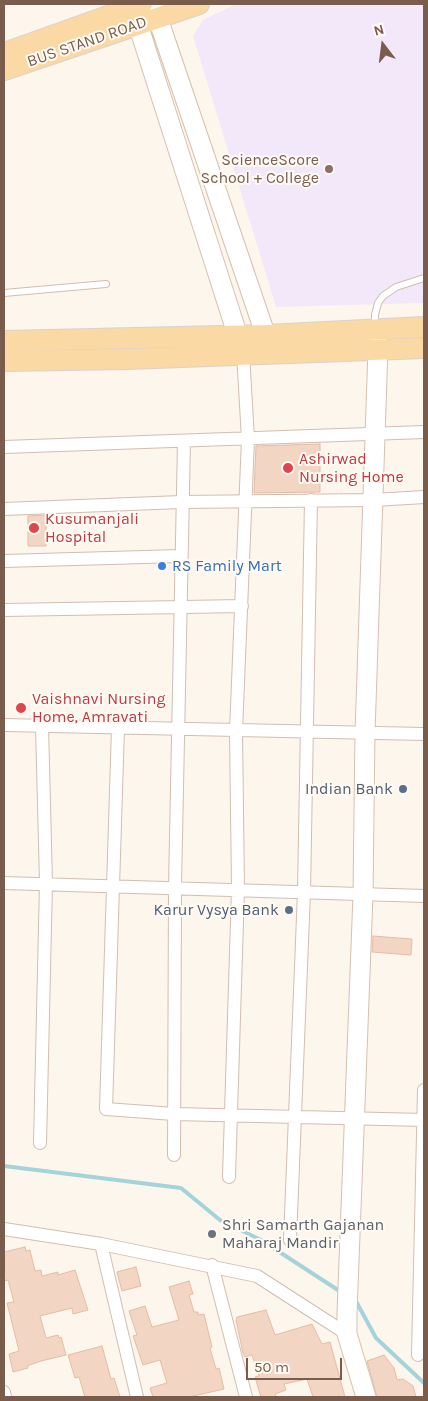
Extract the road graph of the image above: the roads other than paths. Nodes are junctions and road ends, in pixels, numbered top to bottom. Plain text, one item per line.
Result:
1 (199, 4) edge
2 (107, 9) edge
3 (144, 11) edge
4 (4, 53) edge
5 (4, 70) edge
6 (212, 176) junction
7 (190, 184) junction
8 (424, 278) edge
9 (106, 284) dead end
10 (4, 293) edge
11 (424, 327) edge
12 (375, 328) junction
13 (4, 341) edge
14 (241, 344) junction
15 (269, 344) junction
16 (378, 348) junction
17 (424, 348) edge
18 (4, 361) edge
19 (424, 432) edge
20 (374, 434) junction
21 (248, 439) junction
22 (184, 441) junction
23 (4, 446) edge
24 (424, 498) edge
25 (311, 500) junction
26 (374, 500) junction
27 (246, 501) junction
28 (181, 502) junction
29 (4, 509) edge
30 (180, 556) junction
31 (4, 562) edge
32 (242, 606) junction
33 (179, 607) junction
34 (4, 610) edge
35 (4, 725) edge
36 (42, 726) junction
37 (118, 728) junction
38 (177, 729) junction
39 (236, 731) junction
40 (307, 732) junction
41 (365, 734) junction
42 (424, 734) edge
43 (4, 883) edge
44 (46, 883) junction
45 (112, 885) junction
46 (174, 887) junction
47 (238, 889) junction
48 (304, 892) junction
49 (363, 895) junction
50 (424, 896) edge
51 (424, 1090) edge
52 (174, 1114) junction
53 (231, 1115) junction
54 (295, 1117) junction
55 (355, 1118) junction
56 (424, 1120) edge
57 (40, 1143) dead end
58 (174, 1154) dead end
59 (229, 1177) dead end
60 (4, 1229) edge
61 (290, 1240) dead end
62 (101, 1244) junction
63 (212, 1266) junction
64 (347, 1334) junction
65 (418, 1355) dead end
66 (4, 1392) edge
67 (5, 1397) edge
68 (137, 1397) edge
69 (246, 1397) edge
70 (366, 1397) edge

1 - 3 main road, BUS STAND ROAD
2 - 3 main road, BUS STAND ROAD
2 - 4 main road, BUS STAND ROAD
3 - 5 main road, BUS STAND ROAD
3 - 6 street
3 - 7 street
6 - 7 street
6 - 15 street
7 - 14 street
8 - 12 lane
9 - 10 lane
11 - 12 main road
12 - 15 main road
12 - 16 street
13 - 14 main road
14 - 15 main road
14 - 18 main road
14 - 21 street
15 - 16 main road
16 - 17 main road
16 - 20 street
19 - 20 street
20 - 21 street
20 - 26 street
21 - 22 street
21 - 27 street
22 - 23 street
22 - 28 street
24 - 26 street
25 - 26 street
25 - 27 street
25 - 40 street
26 - 41 street
27 - 28 street
27 - 32 street
28 - 29 street
28 - 30 street
30 - 31 street
30 - 33 street
32 - 33 street
32 - 39 street
33 - 34 street
33 - 38 street
35 - 36 street
36 - 37 street
36 - 44 street
37 - 38 street
37 - 45 street
38 - 39 street
38 - 46 street
39 - 40 street
39 - 47 street
40 - 41 street
40 - 48 street
41 - 42 street
41 - 49 street
43 - 44 street
44 - 45 street
44 - 57 street
45 - 46 street
45 - 52 street
46 - 47 street
46 - 52 street
47 - 48 street
47 - 53 street
48 - 49 street
48 - 54 street
49 - 50 street
49 - 55 street
51 - 56 street
52 - 53 street
52 - 58 street
53 - 54 street
53 - 59 street
54 - 55 street
54 - 61 street
55 - 56 street
55 - 64 street
56 - 65 street
60 - 62 street
62 - 63 street
62 - 68 street
63 - 64 street
63 - 69 street
64 - 70 street
66 - 67 street

